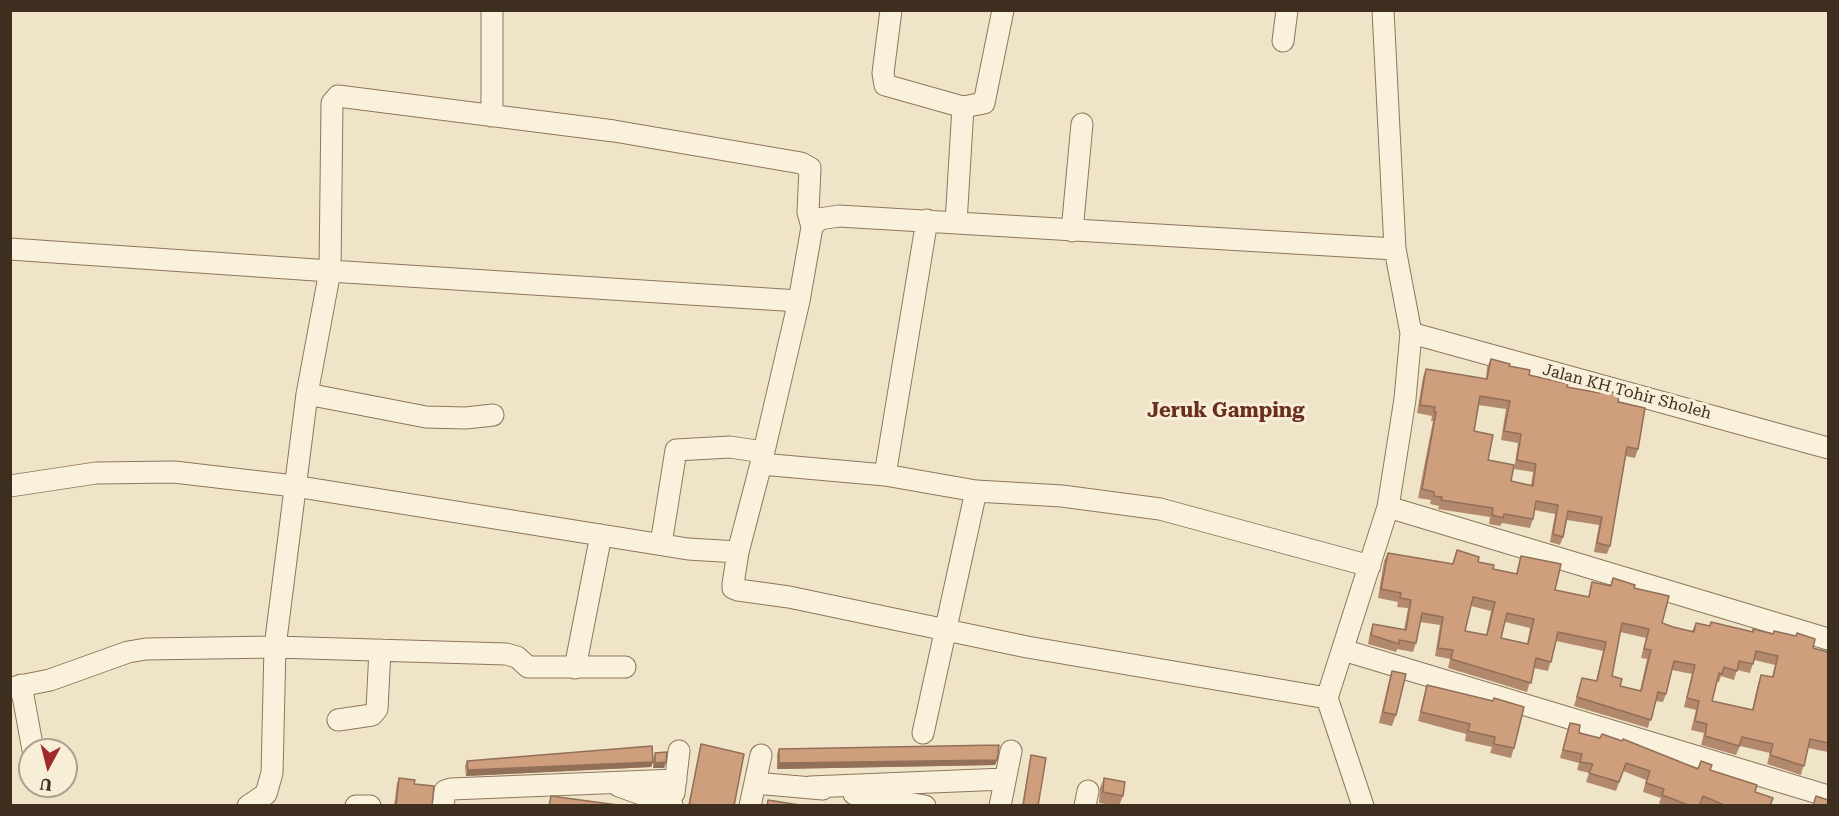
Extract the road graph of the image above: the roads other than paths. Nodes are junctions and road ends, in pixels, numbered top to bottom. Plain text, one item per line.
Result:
1 (492, 10) edge
2 (891, 10) edge
3 (1003, 10) edge
4 (1287, 10) edge
5 (1383, 10) edge
6 (1283, 41) dead end
7 (963, 107) junction
8 (492, 116) junction
9 (1082, 124) dead end
10 (927, 220) junction
11 (956, 222) junction
12 (812, 227) junction
13 (1072, 231) junction
14 (10, 249) edge
15 (1395, 249) junction
16 (330, 271) junction
17 (798, 301) junction
18 (1417, 334) junction
19 (307, 393) junction
20 (493, 415) dead end
21 (1828, 448) edge
22 (762, 458) junction
23 (885, 475) junction
24 (10, 486) edge
25 (294, 486) junction
26 (976, 491) junction
27 (1395, 509) junction
28 (601, 535) junction
29 (661, 544) junction
30 (738, 552) junction
31 (1370, 566) junction
32 (946, 630) junction
33 (1828, 639) edge
34 (275, 647) junction
35 (380, 650) junction
36 (1350, 652) junction
37 (625, 667) dead end
38 (575, 668) junction
39 (29, 684) edge
40 (1331, 713) junction
41 (338, 720) dead end
42 (923, 733) dead end
43 (32, 738) edge
44 (679, 751) dead end
45 (1011, 751) dead end
46 (761, 754) dead end
47 (1005, 779) junction
48 (676, 780) junction
49 (612, 783) junction
50 (755, 783) junction
51 (810, 786) junction
52 (1828, 796) edge
53 (268, 800) edge
54 (672, 805) edge
55 (248, 806) edge
56 (356, 806) edge
57 (370, 806) edge
58 (443, 806) edge
59 (750, 806) edge
60 (926, 806) edge
61 (1000, 806) edge
62 (1363, 806) edge

1 - 8 street
2 - 7 street
3 - 7 street
4 - 6 street
5 - 15 street
7 - 11 street
8 - 12 street
8 - 16 street
9 - 13 street
10 - 11 street
10 - 12 street
10 - 23 street
11 - 13 street
12 - 17 street
13 - 15 street
14 - 16 street
15 - 18 street
16 - 17 street
16 - 19 street
17 - 22 street
18 - 21 street, Jalan KH Tohir Sholeh
18 - 27 street
19 - 20 street
19 - 25 street
22 - 23 street
22 - 29 street
22 - 30 street
23 - 26 street
24 - 25 street
25 - 28 street
25 - 34 street
26 - 31 street
26 - 32 street
27 - 31 street
27 - 33 street
28 - 29 street
28 - 38 street
29 - 30 street
30 - 32 street
31 - 36 street
32 - 40 street
32 - 42 street
34 - 35 street
34 - 39 street
34 - 53 street
35 - 38 street
35 - 41 street
36 - 40 street
36 - 52 street
37 - 38 street
39 - 43 street
40 - 62 street
44 - 48 street
45 - 47 street
46 - 50 street
47 - 51 street
47 - 61 street
48 - 49 street
48 - 54 street
49 - 54 street
49 - 58 street
50 - 51 street
50 - 59 street
51 - 60 street
53 - 55 street
56 - 57 street

